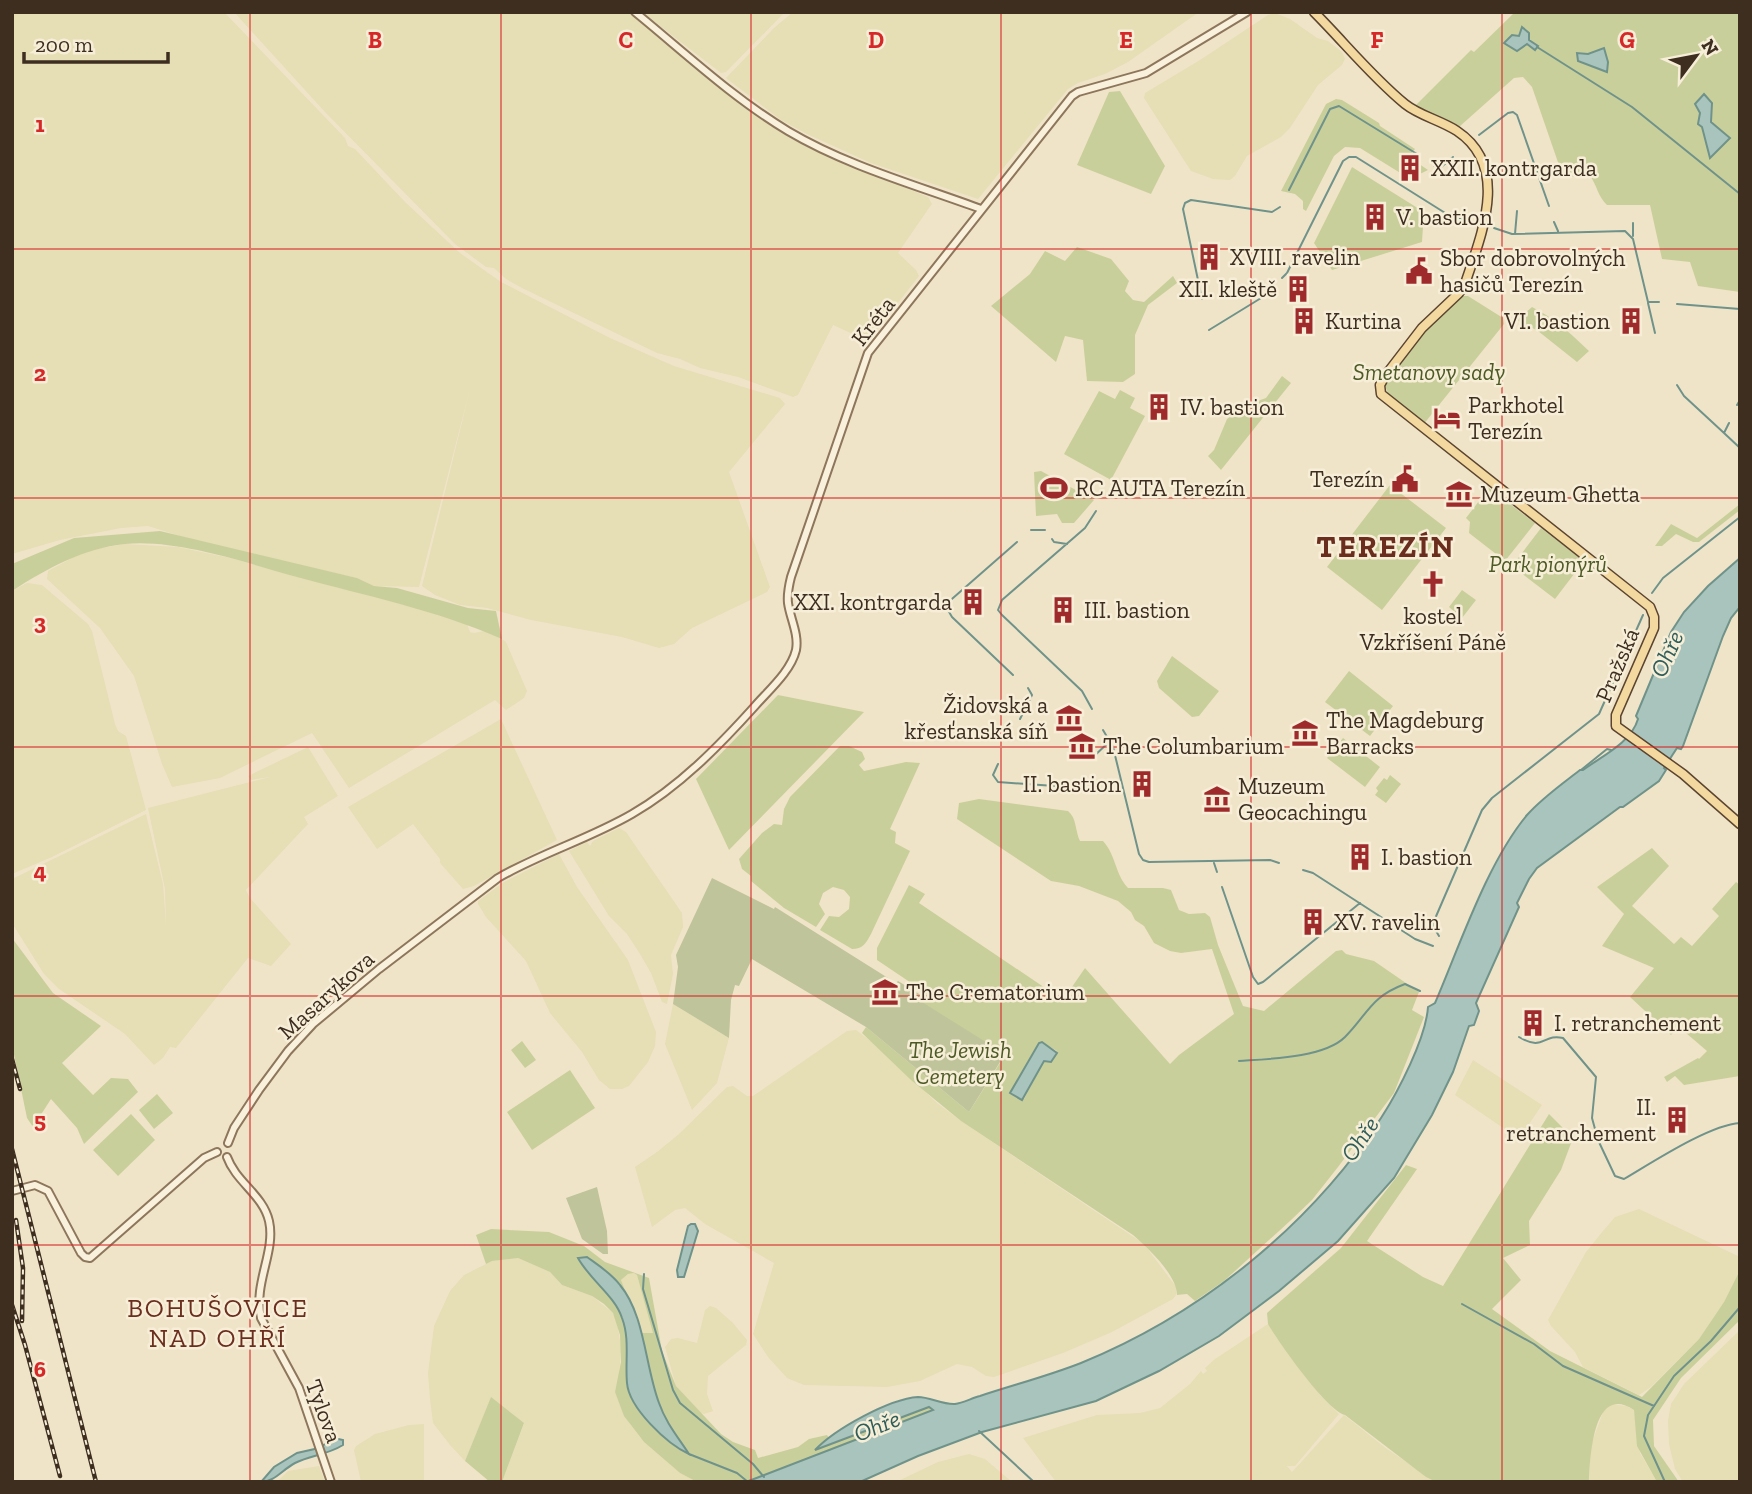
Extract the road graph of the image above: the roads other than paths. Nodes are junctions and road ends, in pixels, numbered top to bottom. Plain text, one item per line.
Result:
1 (635, 12) edge
2 (1247, 12) edge
3 (1314, 12) edge
4 (981, 209) junction
5 (617, 822) joint
6 (1740, 824) edge
7 (228, 1143) junction
8 (217, 1152) junction
9 (227, 1157) junction
10 (12, 1192) edge
11 (331, 1482) edge

1 - 4 street
2 - 4 street, Kréta
3 - 6 main road, Pražská
4 - 5 street, Kréta
5 - 7 street, Masarykova
7 - 8 street
7 - 9 street
8 - 9 street
8 - 10 street
9 - 11 street, Tylova

